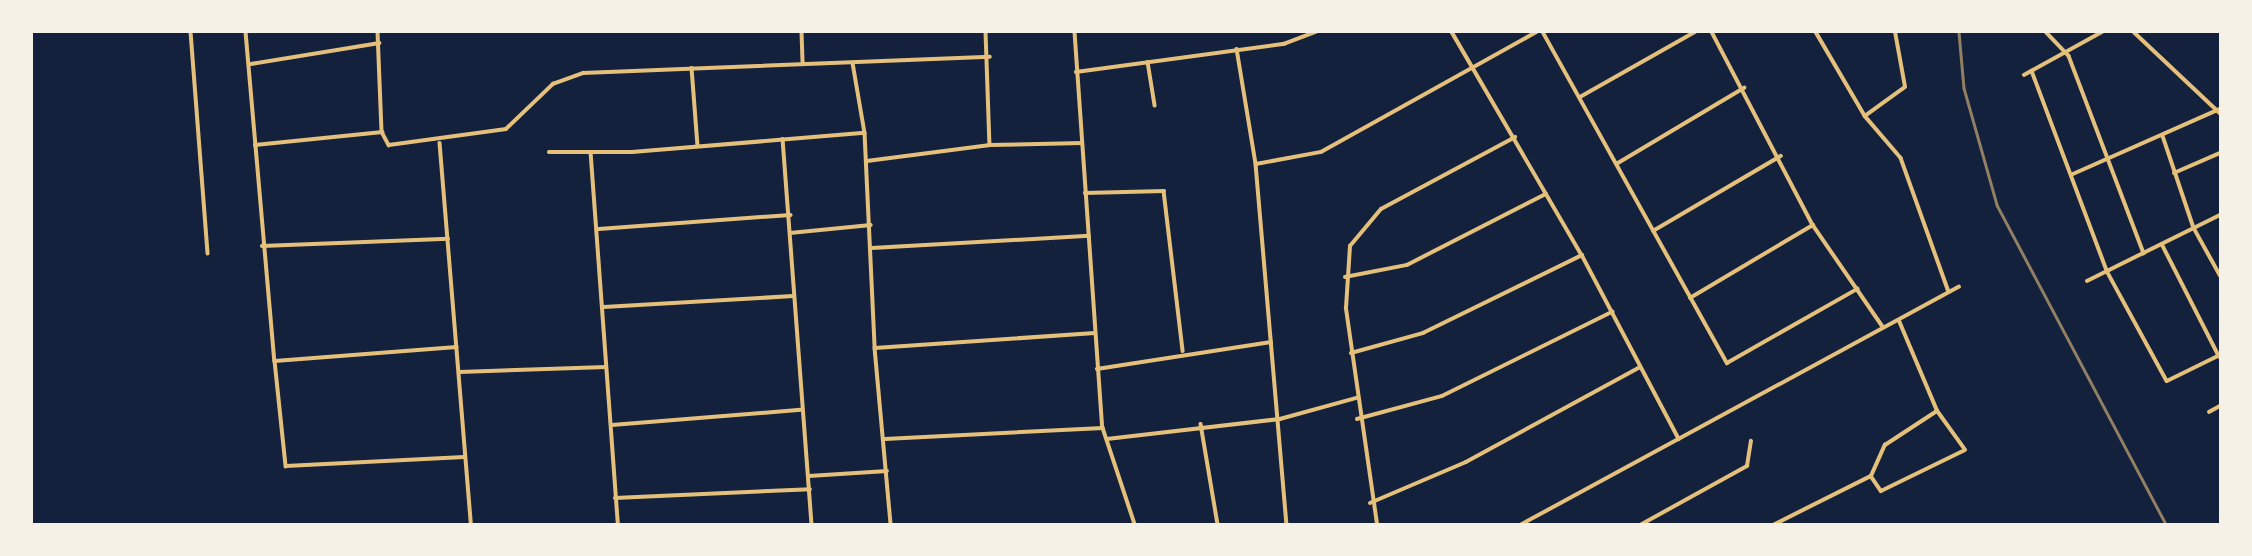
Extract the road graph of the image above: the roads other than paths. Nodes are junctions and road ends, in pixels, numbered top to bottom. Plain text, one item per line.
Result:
1 (191, 32) edge
2 (246, 32) edge
3 (378, 32) edge
4 (802, 32) edge
5 (986, 32) edge
6 (1074, 32) edge
7 (1316, 32) edge
8 (1452, 32) edge
9 (1537, 32) edge
10 (1543, 32) edge
11 (1695, 32) edge
12 (1712, 32) edge
13 (1816, 32) edge
14 (1895, 32) edge
15 (2046, 32) edge
16 (2102, 32) edge
17 (2134, 32) edge
18 (379, 43) junction
19 (1237, 49) junction
20 (2064, 53) junction
21 (990, 57) junction
22 (803, 62) junction
23 (853, 62) junction
24 (1148, 62) junction
25 (251, 64) junction
26 (1475, 66) junction
27 (692, 68) junction
28 (2032, 71) junction
29 (1076, 72) junction
30 (2024, 75) dead end
31 (1744, 88) junction
32 (1580, 97) junction
33 (1155, 105) dead end
34 (2220, 111) edge
35 (1865, 117) junction
36 (382, 132) junction
37 (865, 133) junction
38 (2163, 136) junction
39 (1515, 137) junction
40 (783, 139) junction
41 (440, 143) junction
42 (1082, 143) junction
43 (255, 145) junction
44 (990, 145) junction
45 (698, 146) junction
46 (549, 152) dead end
47 (591, 152) junction
48 (2221, 153) edge
49 (1782, 156) junction
50 (867, 160) junction
51 (2112, 160) junction
52 (1618, 163) junction
53 (1256, 164) junction
54 (2174, 173) junction
55 (2072, 175) junction
56 (1085, 193) junction
57 (1546, 194) junction
58 (790, 215) junction
59 (2221, 215) edge
60 (872, 225) junction
61 (1814, 225) junction
62 (2194, 228) junction
63 (598, 229) junction
64 (1653, 231) junction
65 (790, 233) junction
66 (1089, 236) junction
67 (448, 239) junction
68 (2162, 244) junction
69 (262, 246) junction
70 (872, 248) junction
71 (208, 253) dead end
72 (2144, 253) junction
73 (1582, 255) junction
74 (2108, 271) junction
75 (2221, 275) edge
76 (1345, 277) junction
77 (2087, 281) dead end
78 (1959, 286) dead end
79 (1857, 289) junction
80 (1949, 292) junction
81 (793, 296) junction
82 (1690, 298) junction
83 (604, 307) junction
84 (1613, 312) junction
85 (1899, 321) junction
86 (1882, 327) junction
87 (1094, 333) junction
88 (1271, 342) junction
89 (456, 347) junction
90 (874, 348) junction
91 (1183, 351) junction
92 (1351, 353) junction
93 (2220, 356) edge
94 (275, 361) junction
95 (606, 367) junction
96 (1641, 367) junction
97 (1097, 369) junction
98 (458, 372) junction
99 (1356, 398) junction
100 (2221, 406) edge
101 (800, 410) junction
102 (1937, 411) junction
103 (2209, 412) dead end
104 (1280, 419) junction
105 (1357, 419) junction
106 (1201, 424) junction
107 (612, 425) junction
108 (1103, 428) junction
109 (885, 439) junction
110 (1107, 439) junction
111 (1679, 439) junction
112 (1751, 441) dead end
113 (465, 457) junction
114 (887, 471) junction
115 (1871, 476) junction
116 (808, 477) junction
117 (810, 489) junction
118 (615, 498) junction
119 (1370, 503) junction
120 (471, 524) edge
121 (618, 524) edge
122 (813, 524) edge
123 (891, 524) edge
124 (1135, 524) edge
125 (1219, 524) edge
126 (1287, 524) edge
127 (1377, 524) edge
128 (1522, 524) edge
129 (1642, 524) edge
130 (1775, 524) edge

1 - 71 street
2 - 25 street
3 - 18 street
4 - 22 street
5 - 21 street
6 - 29 street
7 - 19 street
8 - 26 street
9 - 26 street
10 - 32 street
11 - 32 street
12 - 31 street
13 - 35 street
14 - 35 street
15 - 20 street
16 - 20 street
17 - 34 street
18 - 25 street
18 - 36 street
19 - 24 street
19 - 53 street
20 - 28 street
20 - 51 street
21 - 23 street
21 - 44 street
22 - 23 street
22 - 27 street
23 - 37 street
24 - 29 street
24 - 33 street
25 - 43 street
26 - 39 street
26 - 53 street
27 - 41 street
27 - 45 street
28 - 30 street
28 - 55 street
29 - 42 street
31 - 49 street
31 - 52 street
32 - 52 street
34 - 38 street
35 - 80 street
36 - 41 street
36 - 43 street
37 - 40 street
37 - 50 street
38 - 51 street
38 - 54 street
39 - 57 street
39 - 76 street
40 - 45 street
40 - 58 street
41 - 67 street
42 - 44 street
42 - 56 street
43 - 69 street
44 - 50 street
45 - 47 street
46 - 47 street
47 - 63 street
48 - 54 street
49 - 61 street
49 - 64 street
50 - 60 street
51 - 55 street
51 - 72 street
52 - 64 street
53 - 88 street
54 - 62 street
55 - 74 street
56 - 66 street
56 - 91 street
57 - 73 street
57 - 76 street
58 - 63 street
58 - 65 street
59 - 62 street
60 - 65 street
60 - 70 street
61 - 79 street
61 - 82 street
62 - 68 street
62 - 75 street
63 - 83 street
64 - 82 street
65 - 81 street
66 - 70 street
66 - 87 street
67 - 69 street
67 - 89 street
68 - 72 street
68 - 93 street
69 - 94 street
70 - 90 street
72 - 74 street
73 - 84 street
73 - 92 street
74 - 77 street
74 - 93 street
76 - 92 street
78 - 80 street
79 - 82 street
79 - 86 street
80 - 85 street
81 - 83 street
81 - 101 street
83 - 95 street
84 - 96 street
84 - 105 street
85 - 86 street
85 - 102 street
86 - 111 street
87 - 90 street
87 - 97 street
88 - 91 street
88 - 104 street
89 - 94 street
89 - 98 street
90 - 109 street
91 - 97 street
92 - 99 street
94 - 113 street
95 - 98 street
95 - 107 street
96 - 111 street
96 - 119 street
97 - 108 street
98 - 113 street
99 - 104 street
99 - 105 street
100 - 103 street
101 - 107 street
101 - 116 street
102 - 115 street
102 - 115 street
104 - 106 street
104 - 126 street
105 - 119 street
106 - 110 street
106 - 125 street
107 - 118 street
108 - 109 street
108 - 110 street
109 - 114 street
110 - 124 street
111 - 128 street
112 - 129 street
113 - 120 street
114 - 116 street
114 - 123 street
115 - 130 street
116 - 117 street
117 - 118 street
117 - 122 street
118 - 121 street
119 - 127 street

